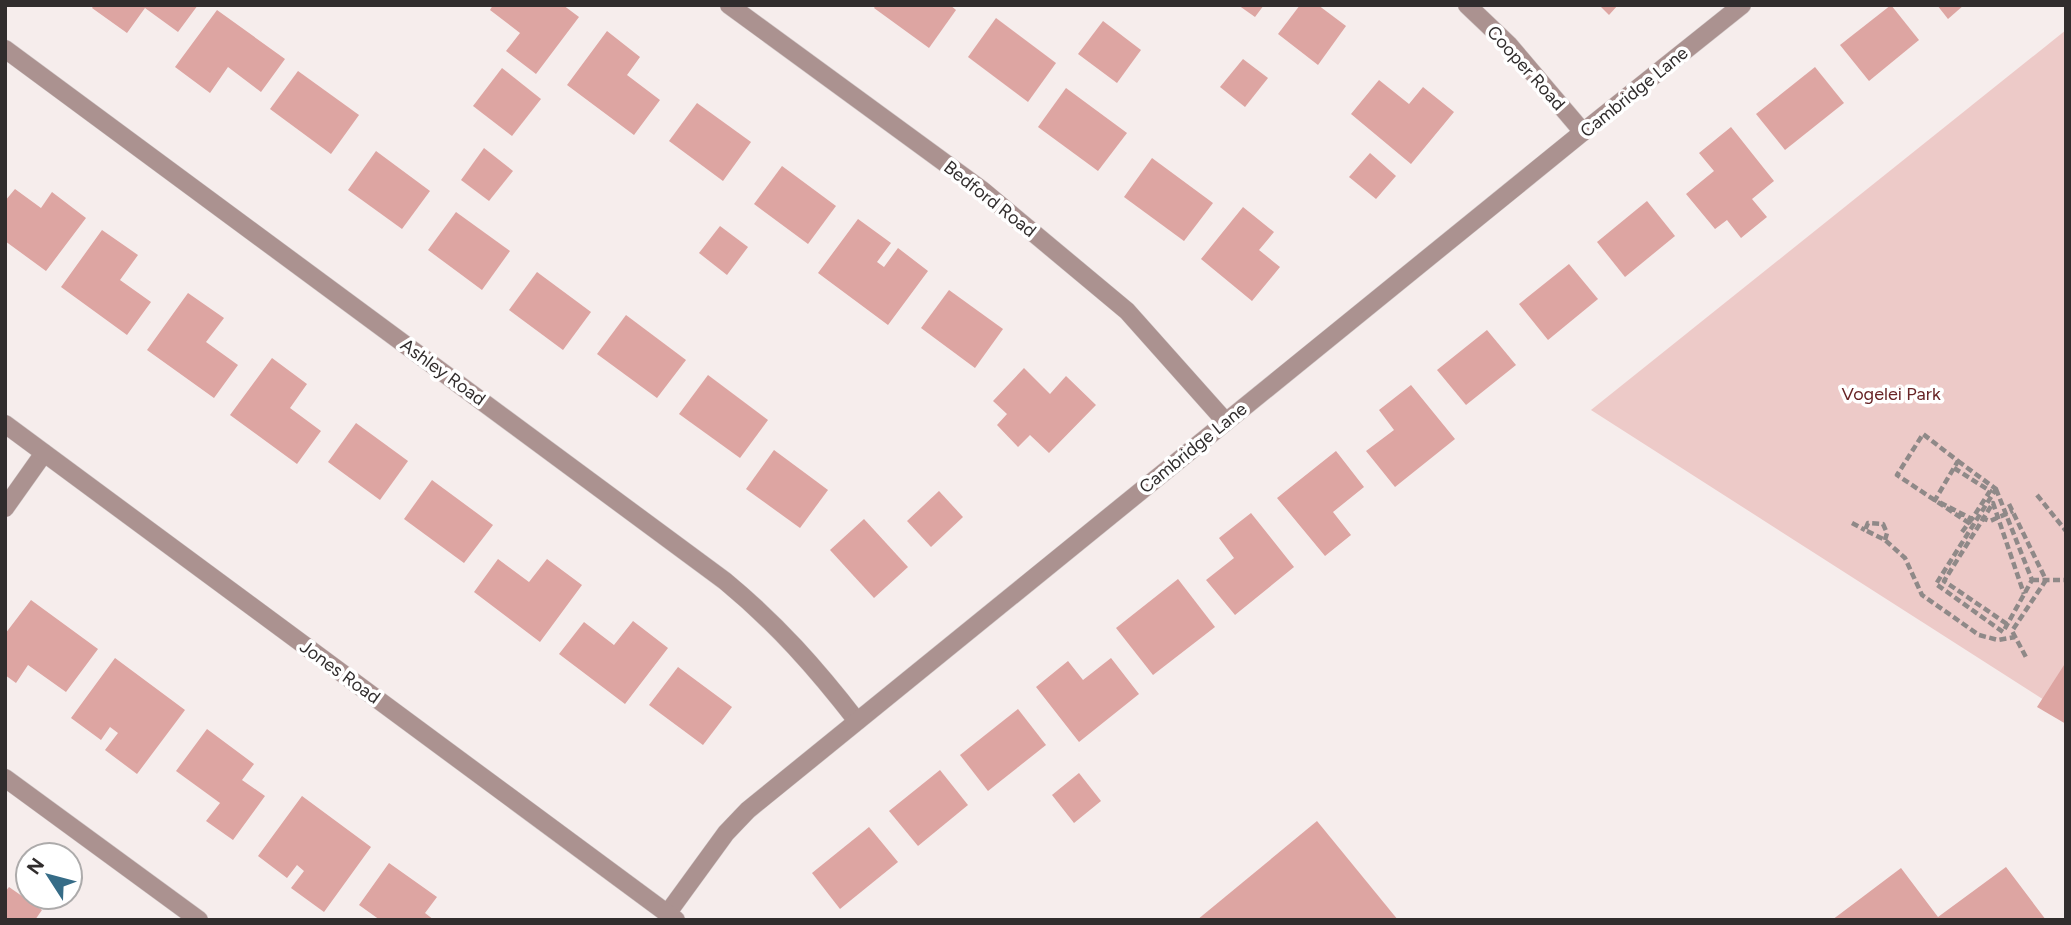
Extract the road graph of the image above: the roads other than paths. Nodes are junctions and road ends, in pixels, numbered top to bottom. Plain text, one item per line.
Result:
1 (729, 5) edge
2 (1467, 5) edge
3 (1742, 5) edge
4 (5, 49) edge
5 (1583, 132) junction
6 (1226, 422) junction
7 (5, 424) edge
8 (44, 453) junction
9 (5, 508) edge
10 (857, 721) junction
11 (5, 778) edge
12 (671, 917) edge
13 (199, 920) edge

1 - 6 street, Bedford Road
2 - 5 street, Cooper Road
3 - 5 street, Cambridge Lane
4 - 10 street, Ashley Road
5 - 6 street, Cambridge Lane
6 - 10 street, Cambridge Lane
7 - 8 street, Jones Road
8 - 9 street
8 - 12 street, Jones Road
10 - 12 street, Cambridge Lane
11 - 13 street

